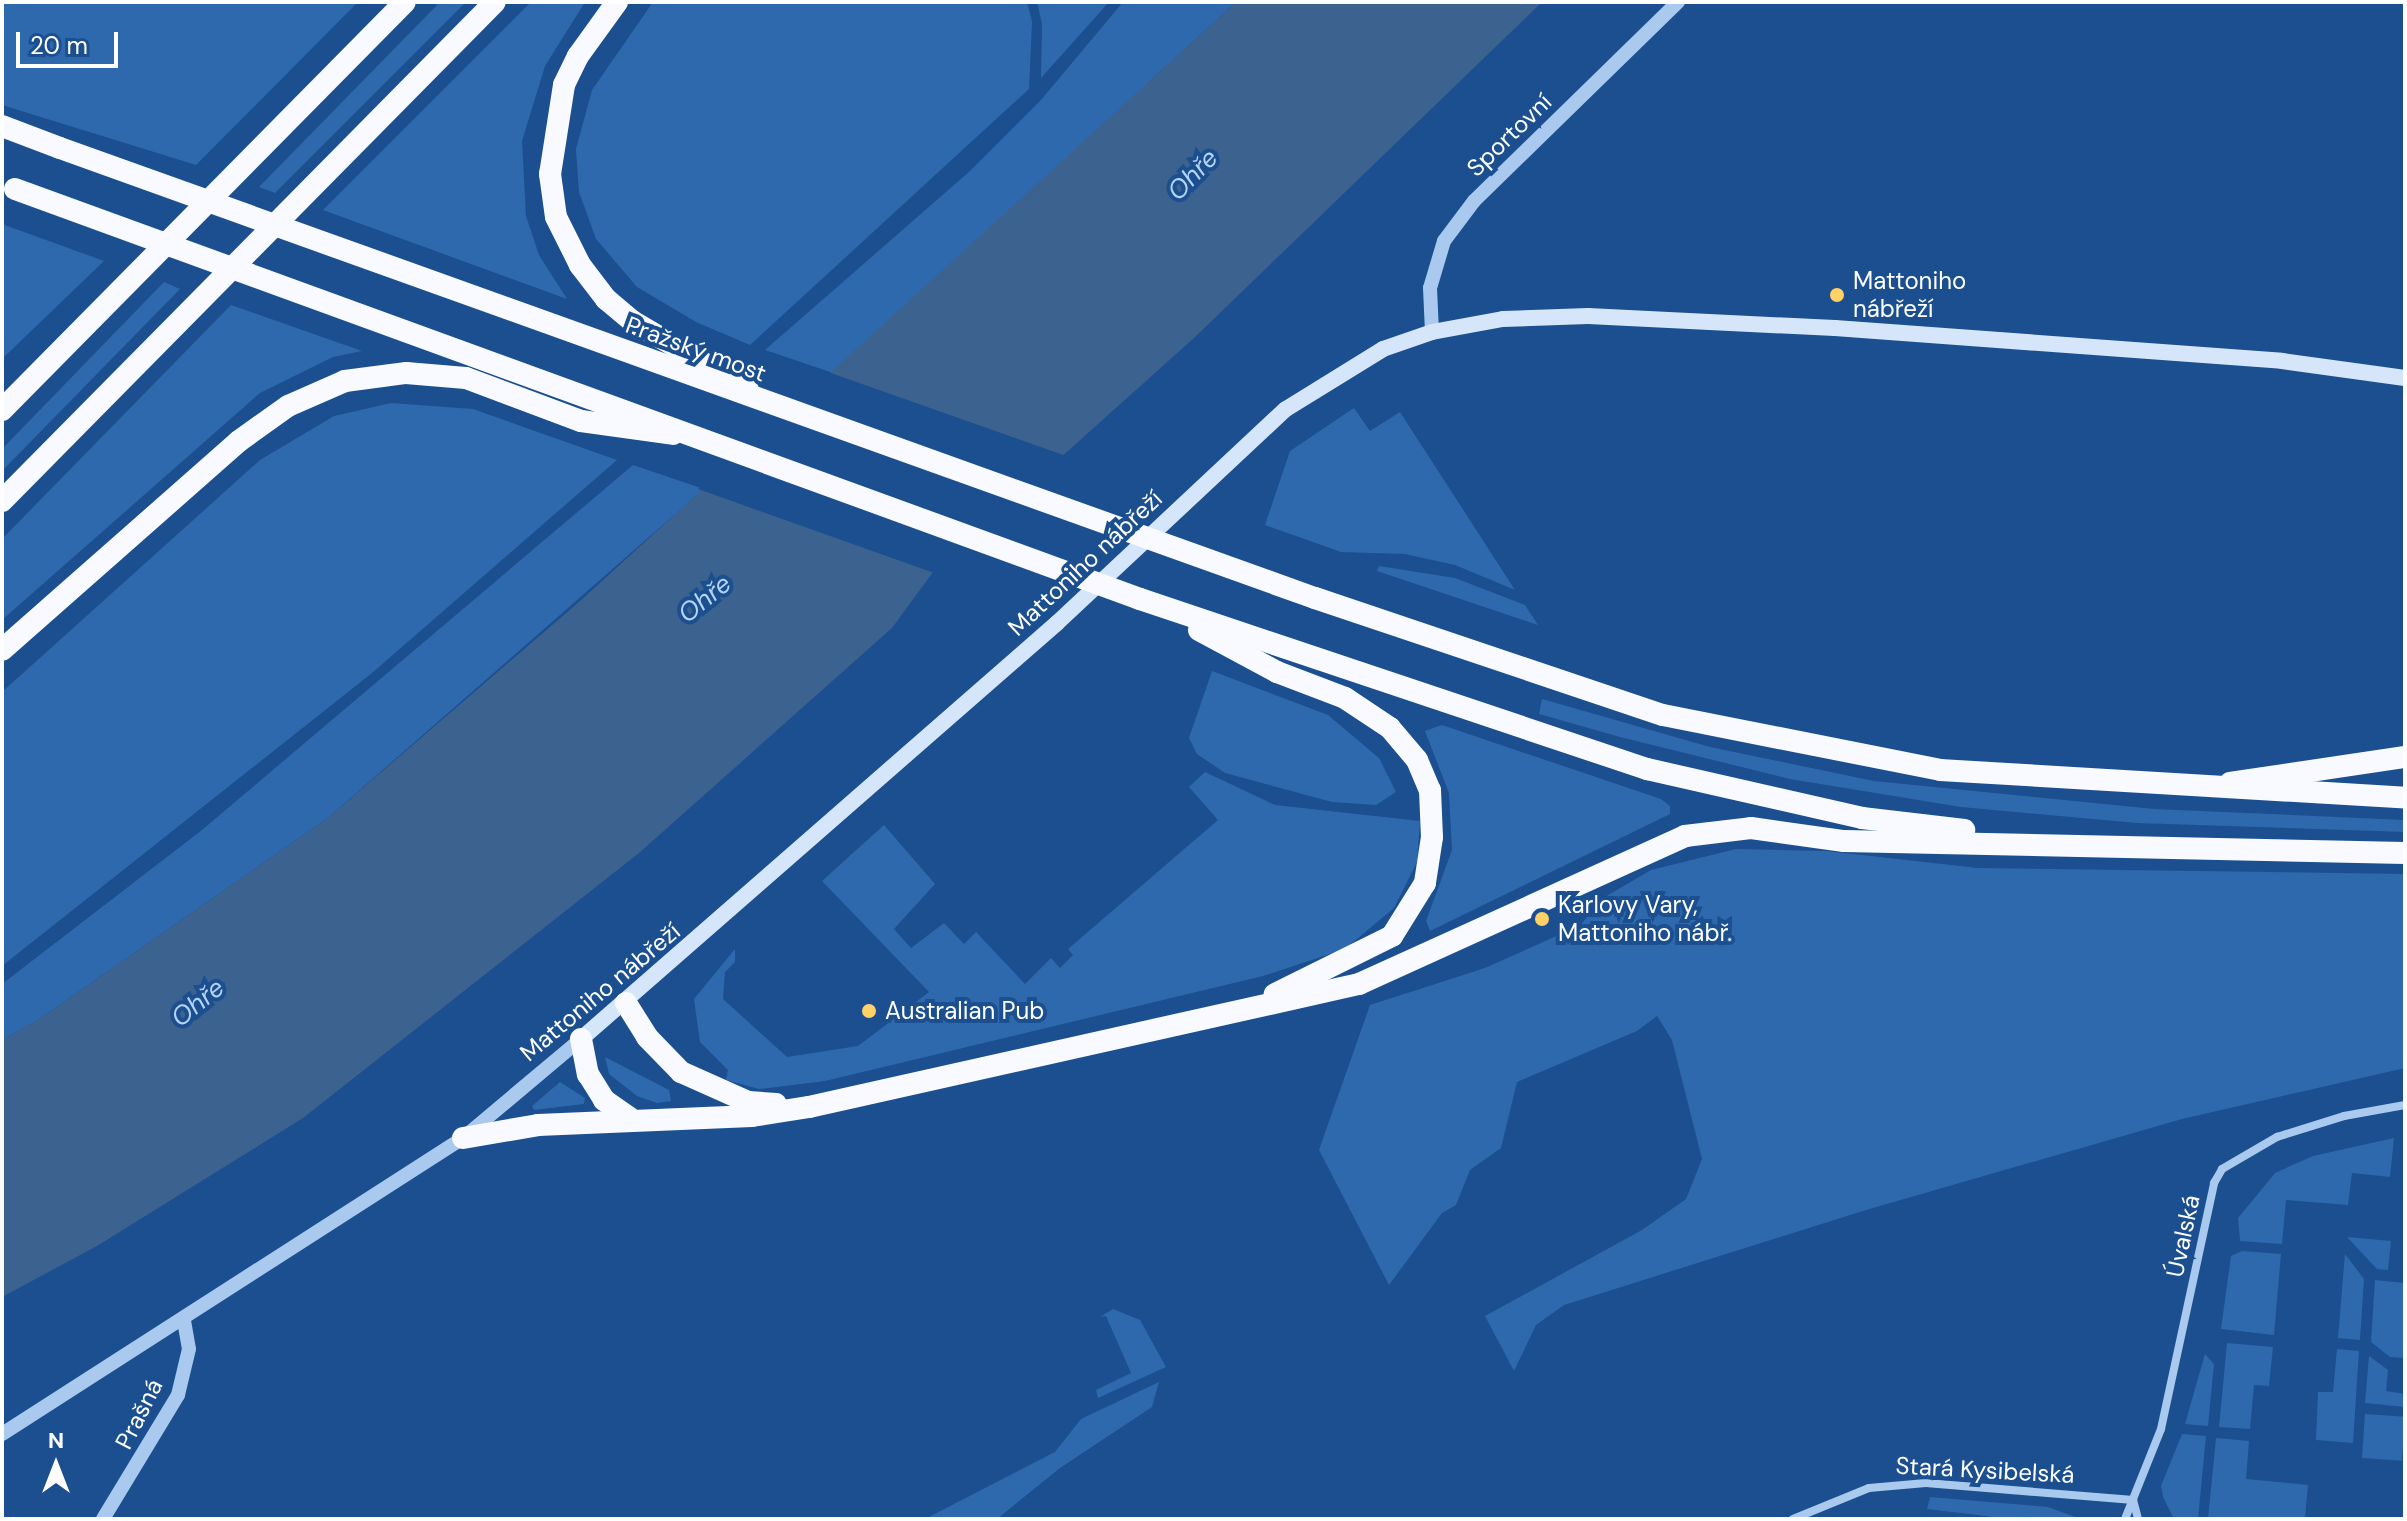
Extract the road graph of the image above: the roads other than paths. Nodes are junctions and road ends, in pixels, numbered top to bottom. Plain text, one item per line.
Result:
1 (405, 2) edge
2 (495, 2) edge
3 (617, 2) edge
4 (1678, 2) edge
5 (2, 128) edge
6 (9, 186) edge
7 (1432, 332) junction
8 (2405, 378) edge
9 (777, 406) junction
10 (2, 410) edge
11 (713, 439) junction
12 (2, 501) edge
13 (1140, 599) junction
14 (2, 650) edge
15 (2405, 757) edge
16 (2198, 789) junction
17 (2405, 798) edge
18 (2080, 845) junction
19 (2405, 853) edge
20 (1264, 1001) junction
21 (626, 1003) junction
22 (581, 1039) junction
23 (2405, 1105) edge
24 (809, 1107) junction
25 (630, 1118) junction
26 (463, 1138) junction
27 (184, 1320) junction
28 (2, 1434) edge
29 (2133, 1500) junction
30 (103, 1519) edge
31 (1793, 1519) edge
32 (2125, 1519) edge
33 (2138, 1519) edge

1 - 10 highway
2 - 12 highway
3 - 9 highway, bridge
4 - 7 street, Sportovní
5 - 9 highway, Pražský most, bridge
6 - 11 highway, bridge
7 - 8 main road, Mattoniho nábřeží
7 - 21 main road, Mattoniho nábřeží
9 - 16 highway, Pražský most, bridge
11 - 13 highway, bridge
11 - 14 highway, bridge
13 - 18 highway
13 - 20 highway
15 - 16 highway
16 - 17 highway
18 - 19 highway
18 - 20 highway
20 - 24 highway
21 - 22 main road, Mattoniho nábřeží
21 - 24 highway
22 - 25 highway
22 - 26 street, Mattoniho nábřeží
23 - 29 street, Úvalská
24 - 25 highway
25 - 26 highway
26 - 27 street, Mattoniho nábřeží
27 - 28 street, Mattoniho nábřeží
27 - 30 street, Prašná
29 - 31 street, Stará Kysibelská
29 - 32 street, Úvalská
29 - 33 street

